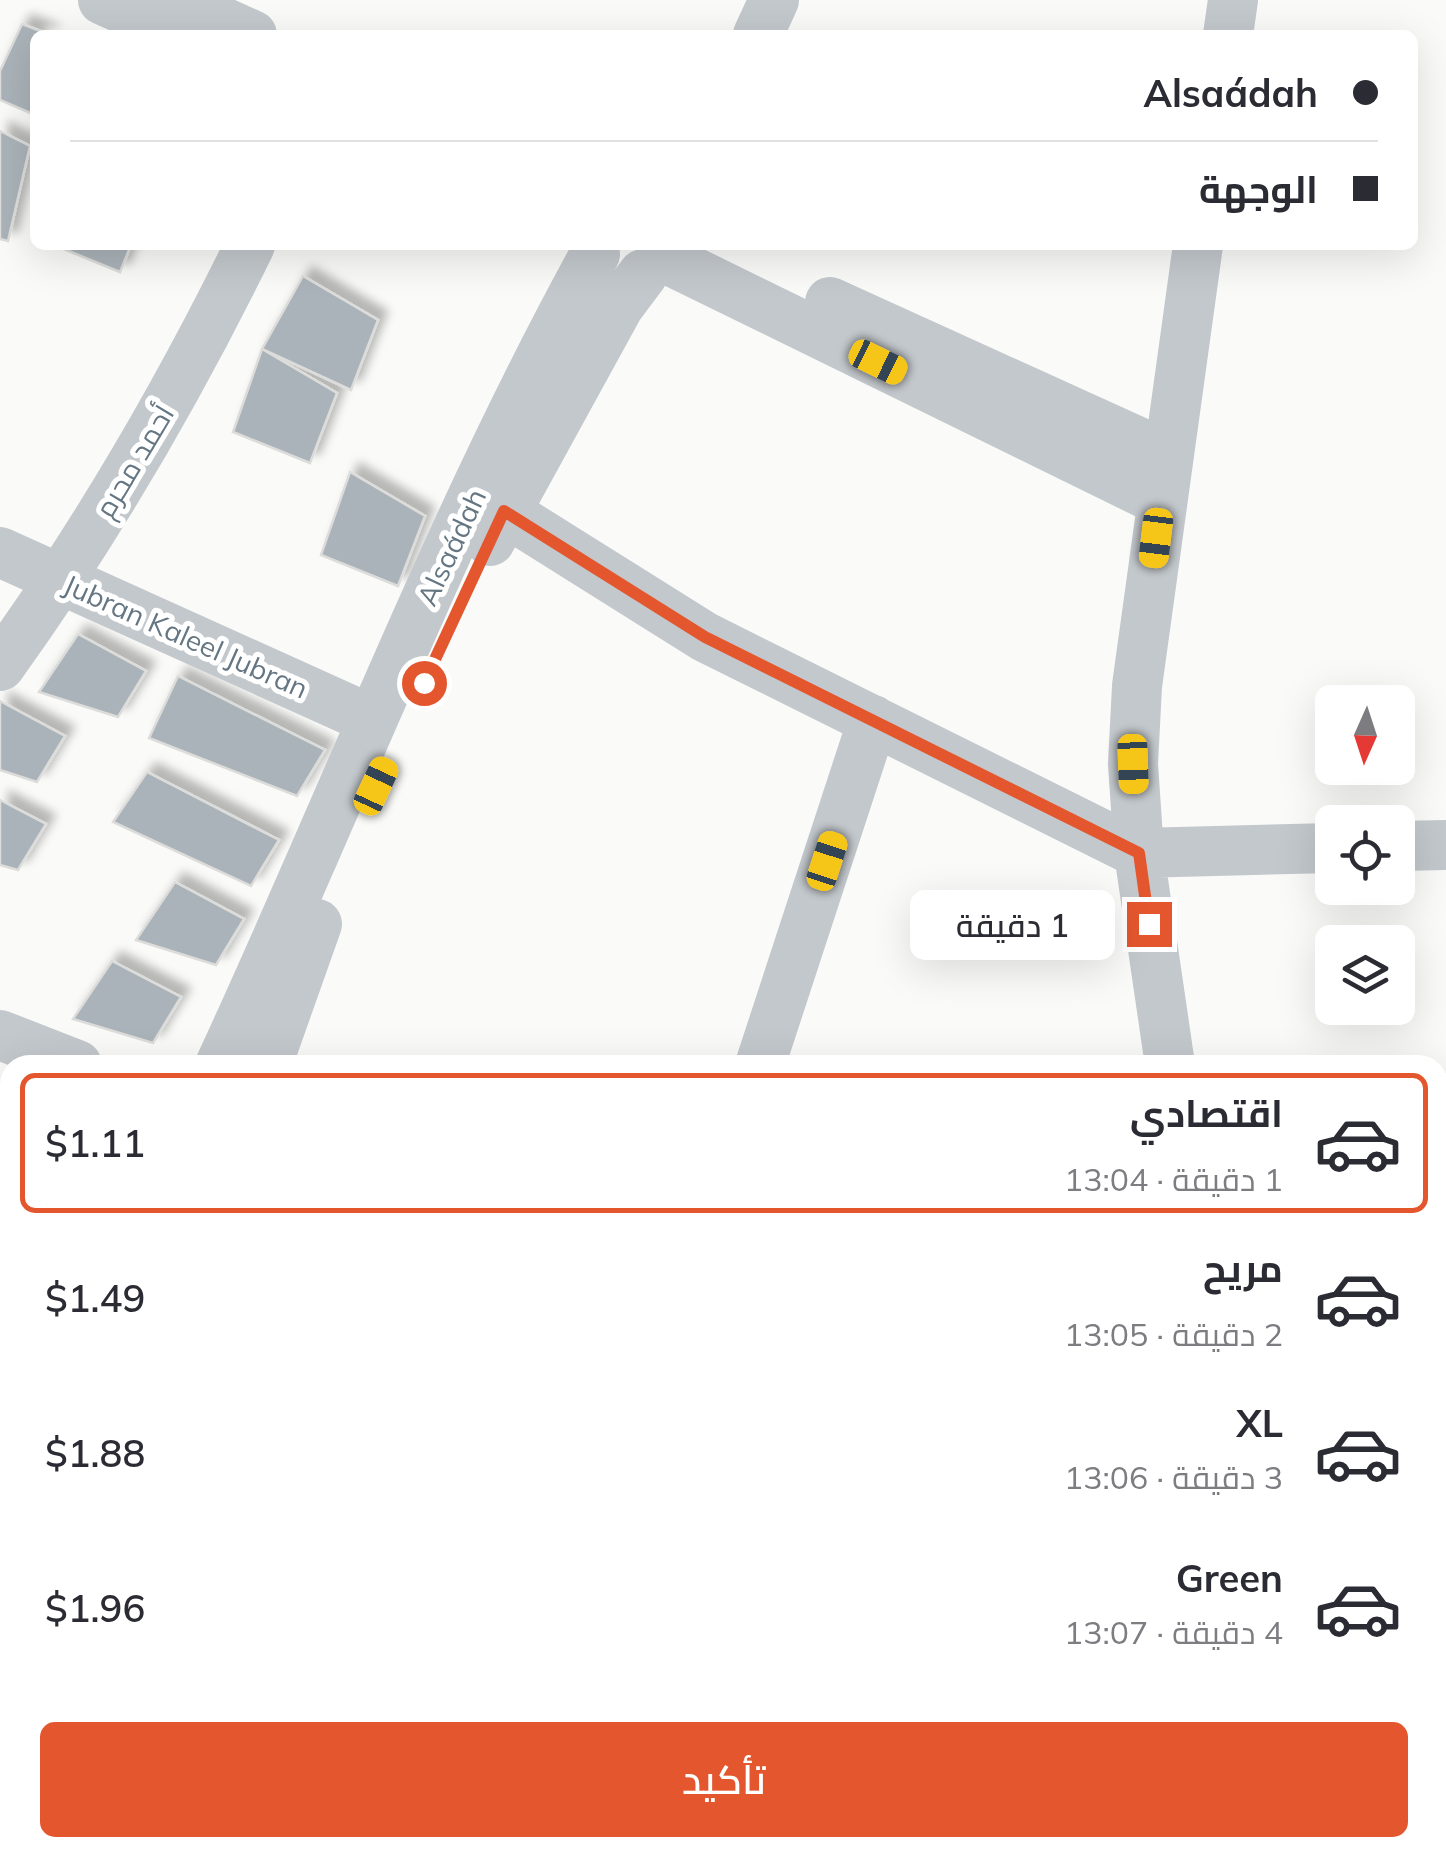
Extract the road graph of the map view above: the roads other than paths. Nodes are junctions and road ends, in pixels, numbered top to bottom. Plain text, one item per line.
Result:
1 (103, 0) edge
2 (174, 0) edge
3 (774, 0) edge
4 (1233, 0) edge
5 (170, 30) edge
6 (241, 30) edge
7 (760, 30) edge
8 (1229, 30) edge
9 (248, 250) edge
10 (594, 250) edge
11 (1197, 250) edge
12 (672, 255) edge
13 (1164, 478) junction
14 (504, 511) junction
15 (0, 552) edge
16 (62, 580) junction
17 (0, 666) edge
18 (372, 720) junction
19 (874, 720) junction
20 (1415, 846) edge
21 (1446, 846) edge
22 (1315, 848) edge
23 (1139, 853) junction
24 (0, 1034) edge
25 (52, 1055) edge
26 (242, 1055) edge
27 (244, 1055) edge
28 (763, 1055) edge
29 (1169, 1055) edge

1 - 5 street
2 - 6 street
3 - 7 street
4 - 8 street
9 - 16 street, أحمد محرم
10 - 12 street
10 - 18 street, Alsaádah
11 - 13 street
12 - 13 street
12 - 14 street, Alsaádah
13 - 23 street
14 - 19 street
14 - 27 street, Alsaádah
15 - 16 street, Jubran Kaleel Jubran
16 - 17 street, أحمد محرم
16 - 18 street, Jubran Kaleel Jubran
18 - 26 street, Alsaádah
19 - 23 street
19 - 28 street
20 - 21 street
22 - 23 street
23 - 29 street
24 - 25 street

